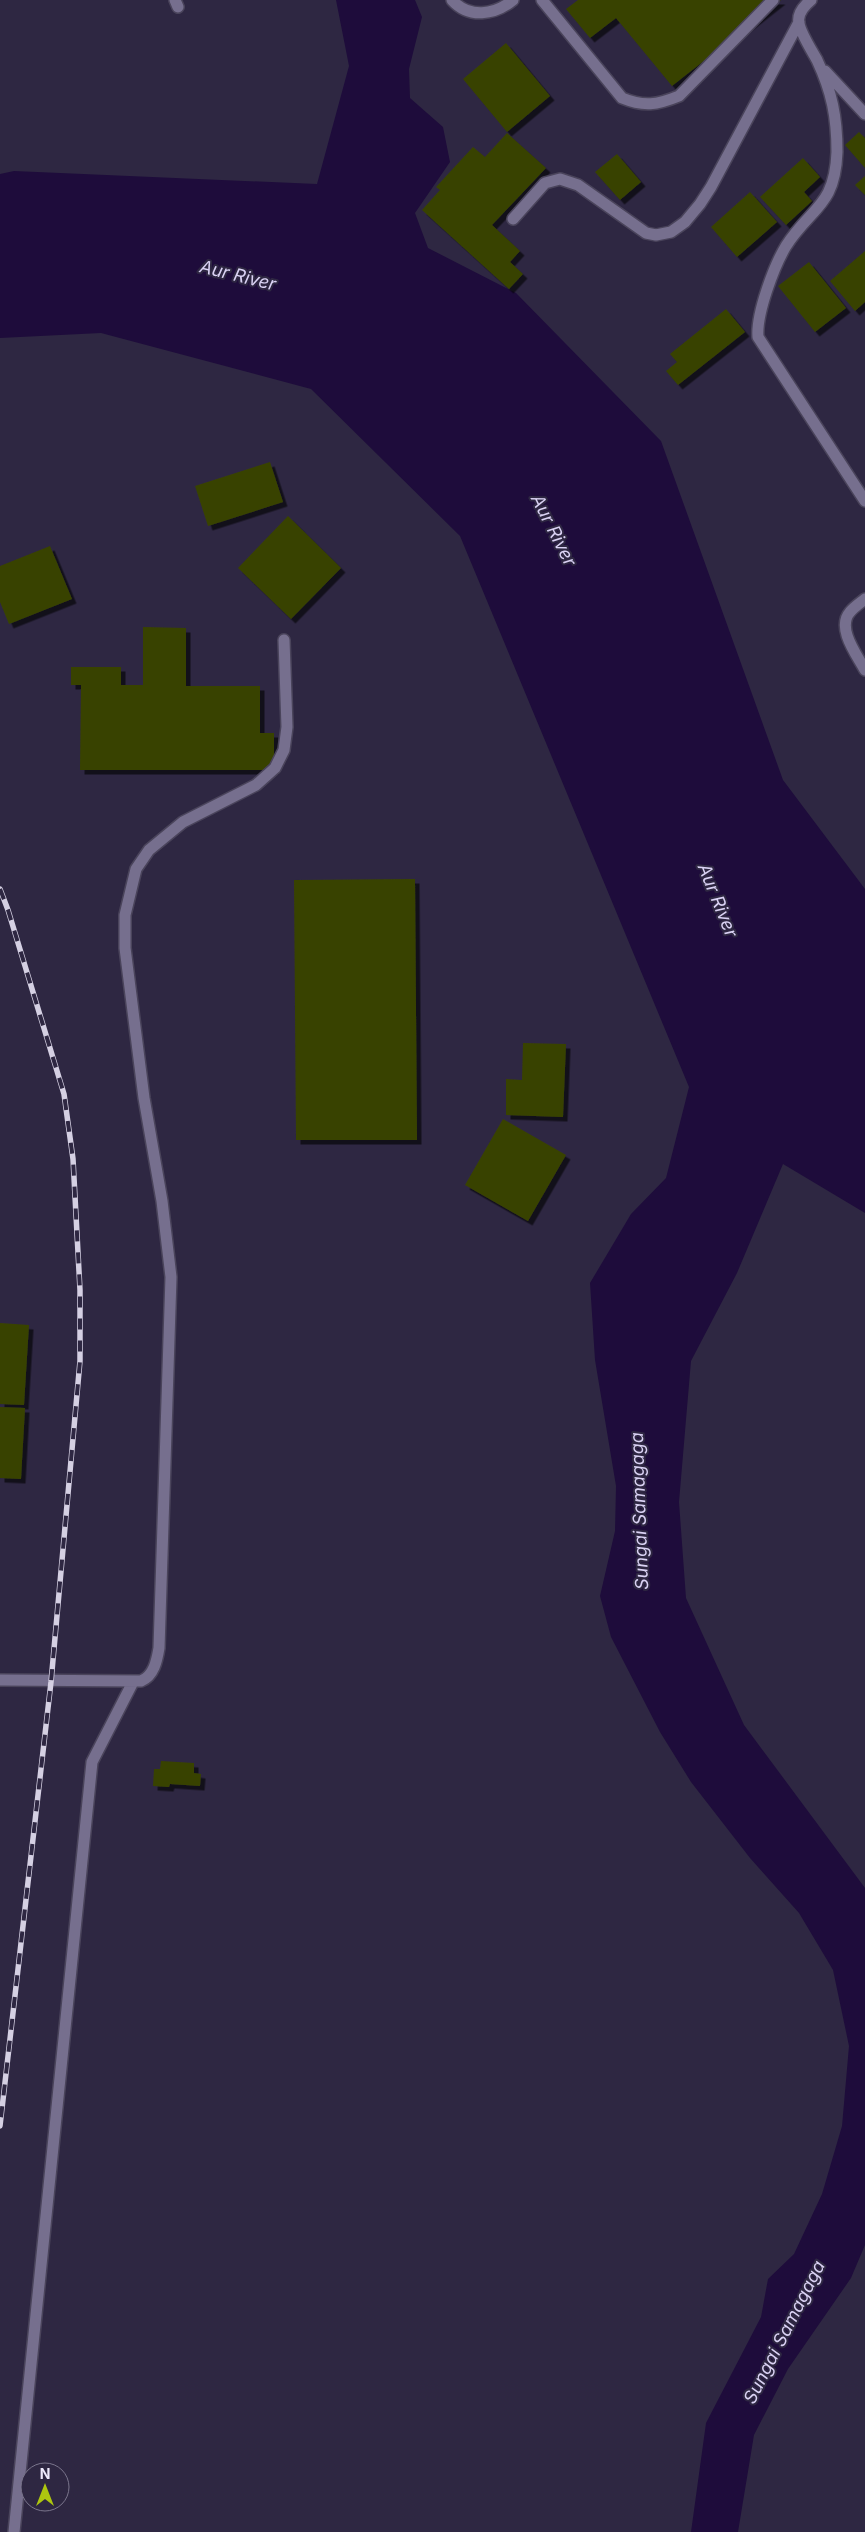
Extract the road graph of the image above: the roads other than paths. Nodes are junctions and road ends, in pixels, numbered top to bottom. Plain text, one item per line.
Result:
1 (452, 0) edge
2 (513, 0) edge
3 (542, 0) edge
4 (773, 0) edge
5 (811, 0) edge
6 (798, 22) junction
7 (819, 64) junction
8 (865, 114) edge
9 (514, 219) dead end
10 (865, 501) edge
11 (865, 599) edge
12 (284, 640) dead end
13 (865, 670) edge
14 (0, 1680) edge
15 (133, 1682) junction
16 (14, 2532) edge

1 - 2 lane
3 - 4 lane
5 - 6 lane
6 - 7 lane
6 - 9 lane
7 - 8 lane
7 - 10 lane
11 - 13 lane
12 - 15 lane
14 - 15 lane
15 - 16 lane

